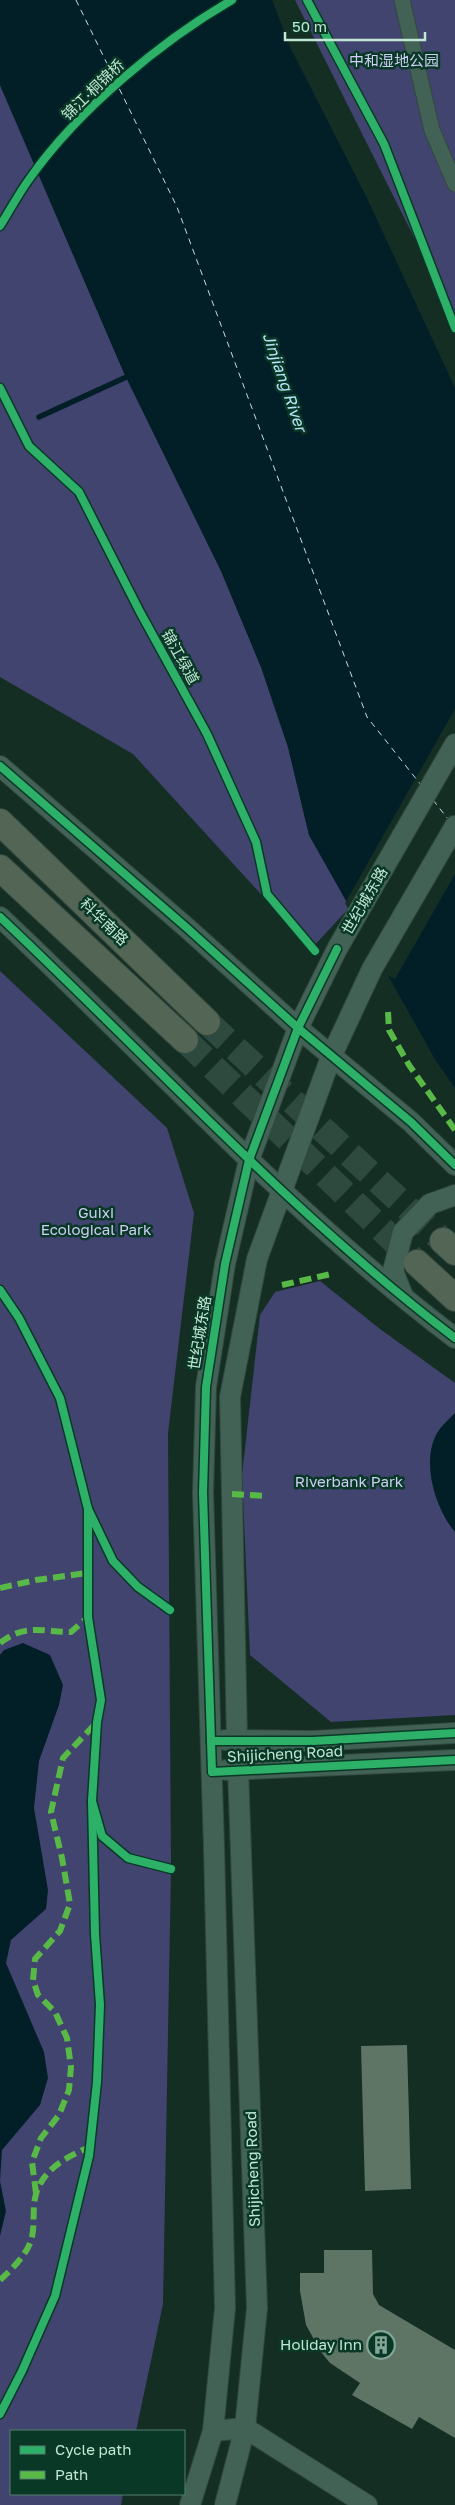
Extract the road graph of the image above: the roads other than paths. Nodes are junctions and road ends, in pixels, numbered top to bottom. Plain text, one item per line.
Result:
1 (402, 0) edge
2 (455, 184) edge
3 (455, 744) edge
4 (0, 766) edge
5 (0, 822) edge
6 (455, 826) edge
7 (0, 868) edge
8 (0, 917) edge
9 (207, 1022) tunnel mouth
10 (298, 1028) junction
11 (185, 1040) tunnel mouth
12 (331, 1057) junction
13 (249, 1160) junction
14 (455, 1165) edge
15 (281, 1190) junction
16 (455, 1194) edge
17 (417, 1263) tunnel mouth
18 (455, 1298) edge
19 (406, 1301) junction
20 (455, 1338) edge
21 (455, 1733) edge
22 (237, 1740) junction
23 (211, 1741) junction
24 (455, 1760) edge
25 (238, 1770) junction
26 (212, 1772) junction
27 (245, 2428) junction
28 (213, 2431) junction
29 (190, 2505) edge
30 (225, 2505) edge
31 (367, 2505) edge

1 - 2 street
3 - 10 main road, 世纪城东路
4 - 10 main road
5 - 9 highway, 科华南路
6 - 12 main road
7 - 11 highway, 科华南路
8 - 13 main road
10 - 12 main road
10 - 13 main road, 世纪城东路
12 - 14 main road
12 - 15 main road
13 - 15 main road
13 - 23 main road, 世纪城东路
15 - 19 main road
15 - 22 main road
16 - 19 main road
17 - 18 highway
19 - 20 main road
21 - 22 main road, Shijicheng Road
22 - 23 main road, Shijicheng Road
22 - 25 main road
23 - 26 main road, Shijicheng Road
24 - 25 main road, Shijicheng Road
25 - 26 main road, Shijicheng Road
25 - 27 main road, Shijicheng Road
26 - 28 main road, Shijicheng Road
27 - 28 main road
27 - 30 main road, Shijicheng Road
27 - 31 main road
28 - 29 main road, Shijicheng Road

